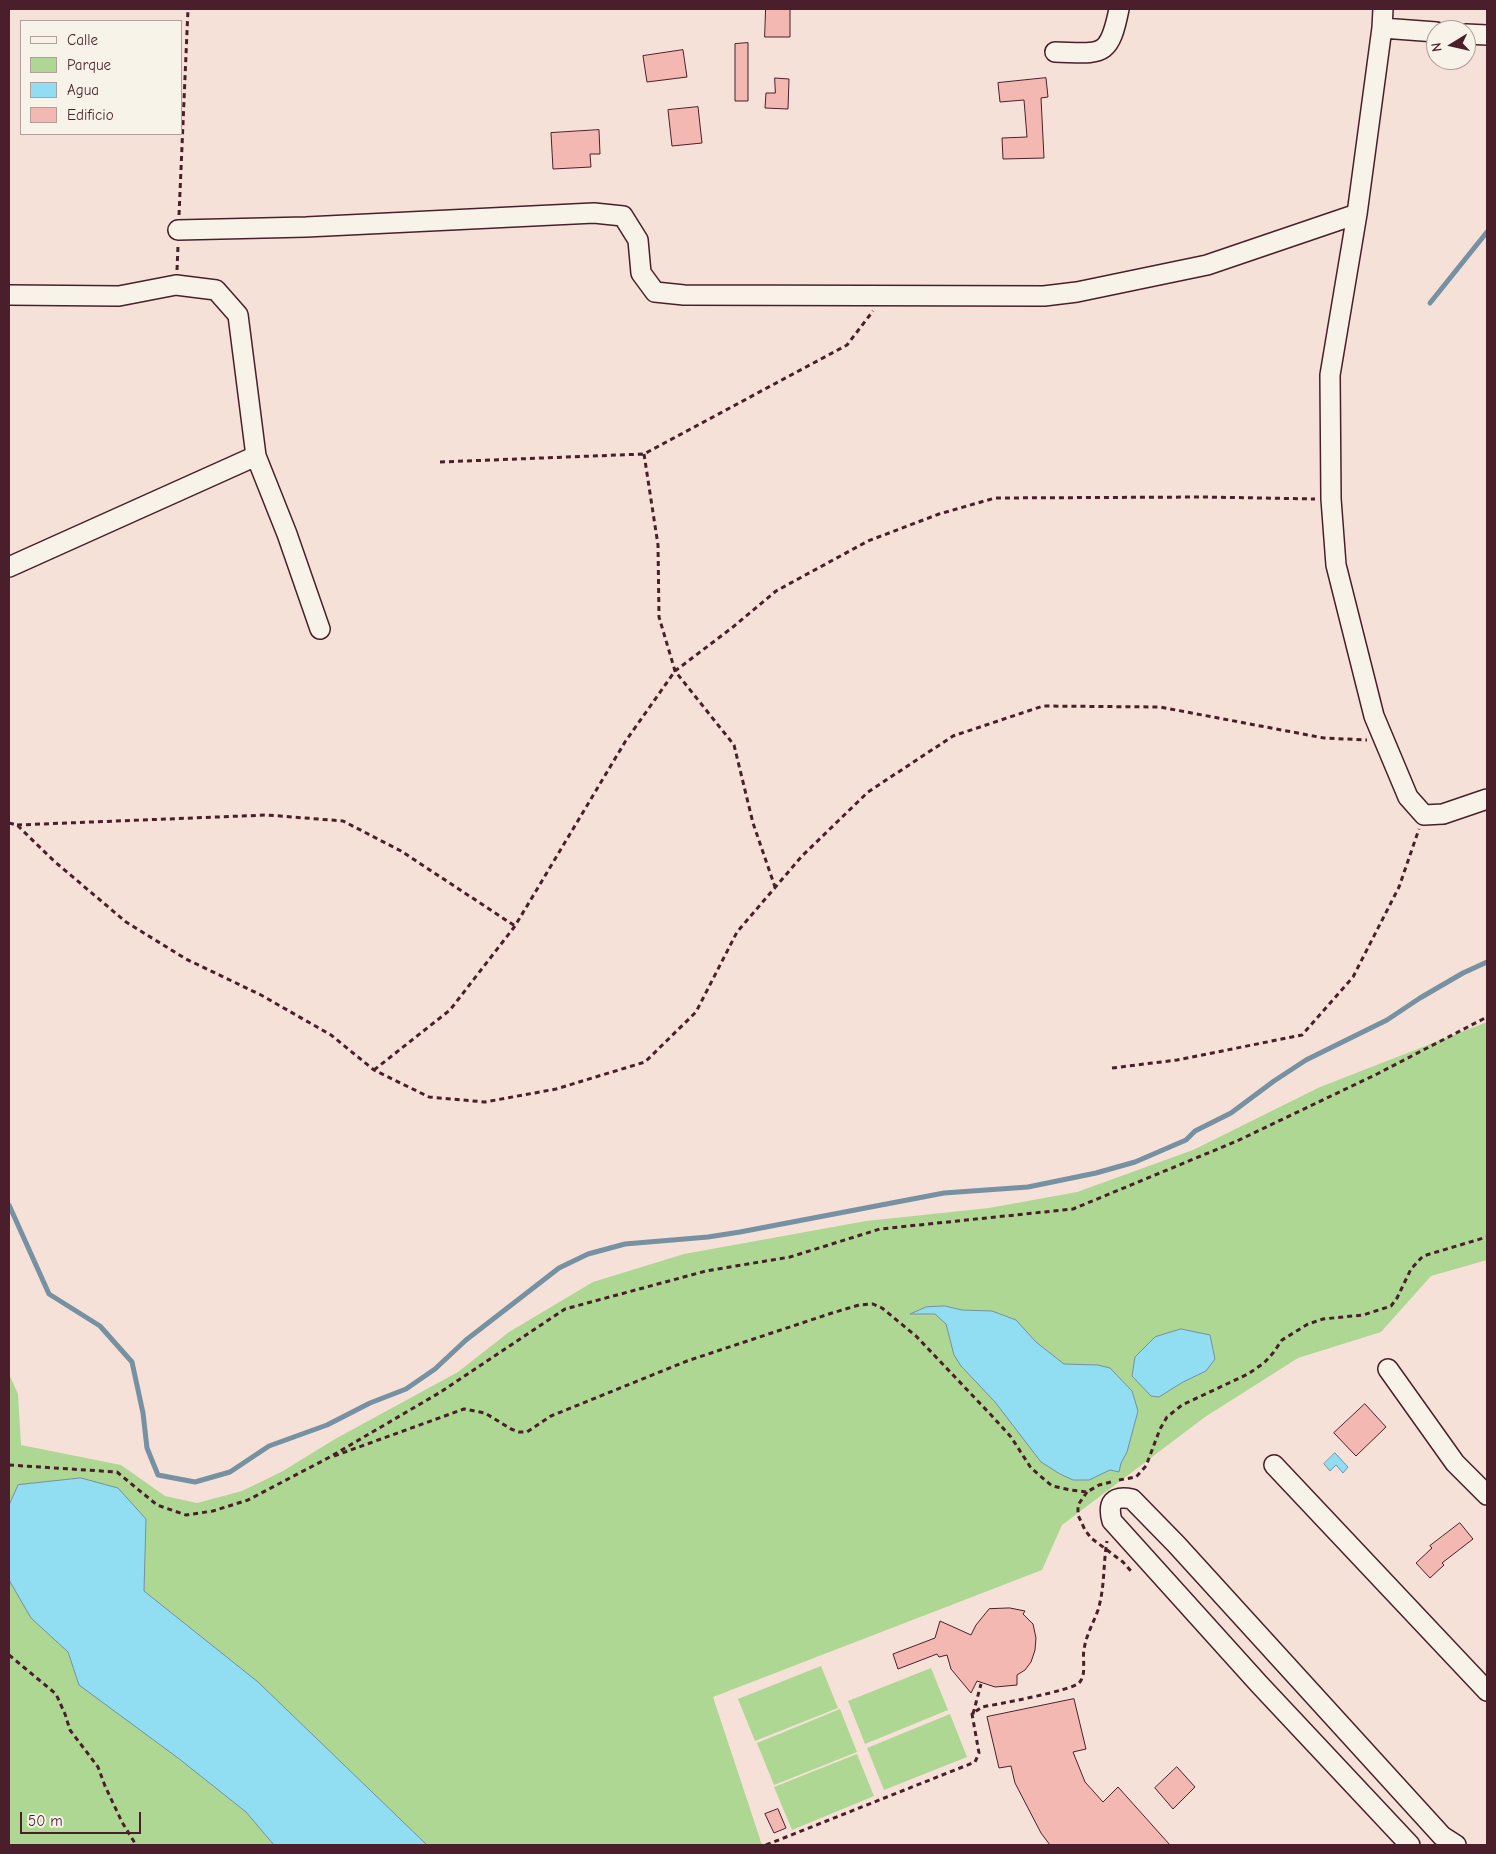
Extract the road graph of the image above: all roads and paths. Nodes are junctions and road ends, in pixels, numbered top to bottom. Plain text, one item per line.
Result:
1 (188, 9) edge
2 (1118, 9) edge
3 (1384, 9) edge
4 (1382, 28) junction
5 (1426, 31) edge
6 (1055, 52) dead end
7 (1357, 214) junction
8 (178, 230) junction
9 (176, 285) junction
10 (9, 295) edge
11 (885, 296) junction
12 (644, 454) junction
13 (256, 456) junction
14 (440, 462) dead end
15 (1331, 499) junction
16 (9, 567) edge
17 (320, 629) dead end
18 (675, 671) junction
19 (1385, 742) junction
20 (1487, 799) edge
21 (1424, 815) junction
22 (9, 823) edge
23 (17, 825) junction
24 (776, 888) junction
25 (515, 926) junction
26 (1487, 1017) edge
27 (1112, 1068) dead end
28 (374, 1070) junction
29 (1487, 1238) edge
30 (1388, 1369) dead end
31 (328, 1458) junction
32 (9, 1465) edge
33 (1274, 1465) dead end
34 (1487, 1495) edge
35 (1117, 1527) junction
36 (9, 1655) edge
37 (981, 1684) dead end
38 (1487, 1691) edge
39 (972, 1714) junction
40 (136, 1845) edge
41 (766, 1845) edge
42 (1410, 1845) edge
43 (1456, 1845) edge

1 - 8 path
2 - 6 street
3 - 4 street
4 - 5 street
4 - 7 street
7 - 11 street
7 - 15 street
8 - 9 path
8 - 11 street
9 - 10 street
9 - 13 street
11 - 12 path
12 - 14 path
12 - 18 path
13 - 16 street
13 - 17 street
15 - 18 path
15 - 19 street
18 - 24 path
18 - 25 path
19 - 21 street
19 - 24 path
20 - 21 street
21 - 27 path
22 - 23 path
23 - 25 path
23 - 28 path
24 - 28 path
25 - 28 path
26 - 31 path
29 - 31 path
30 - 34 street
31 - 32 path
33 - 38 street
35 - 39 path
35 - 42 street
35 - 43 street
36 - 40 path
37 - 39 path
39 - 41 path

